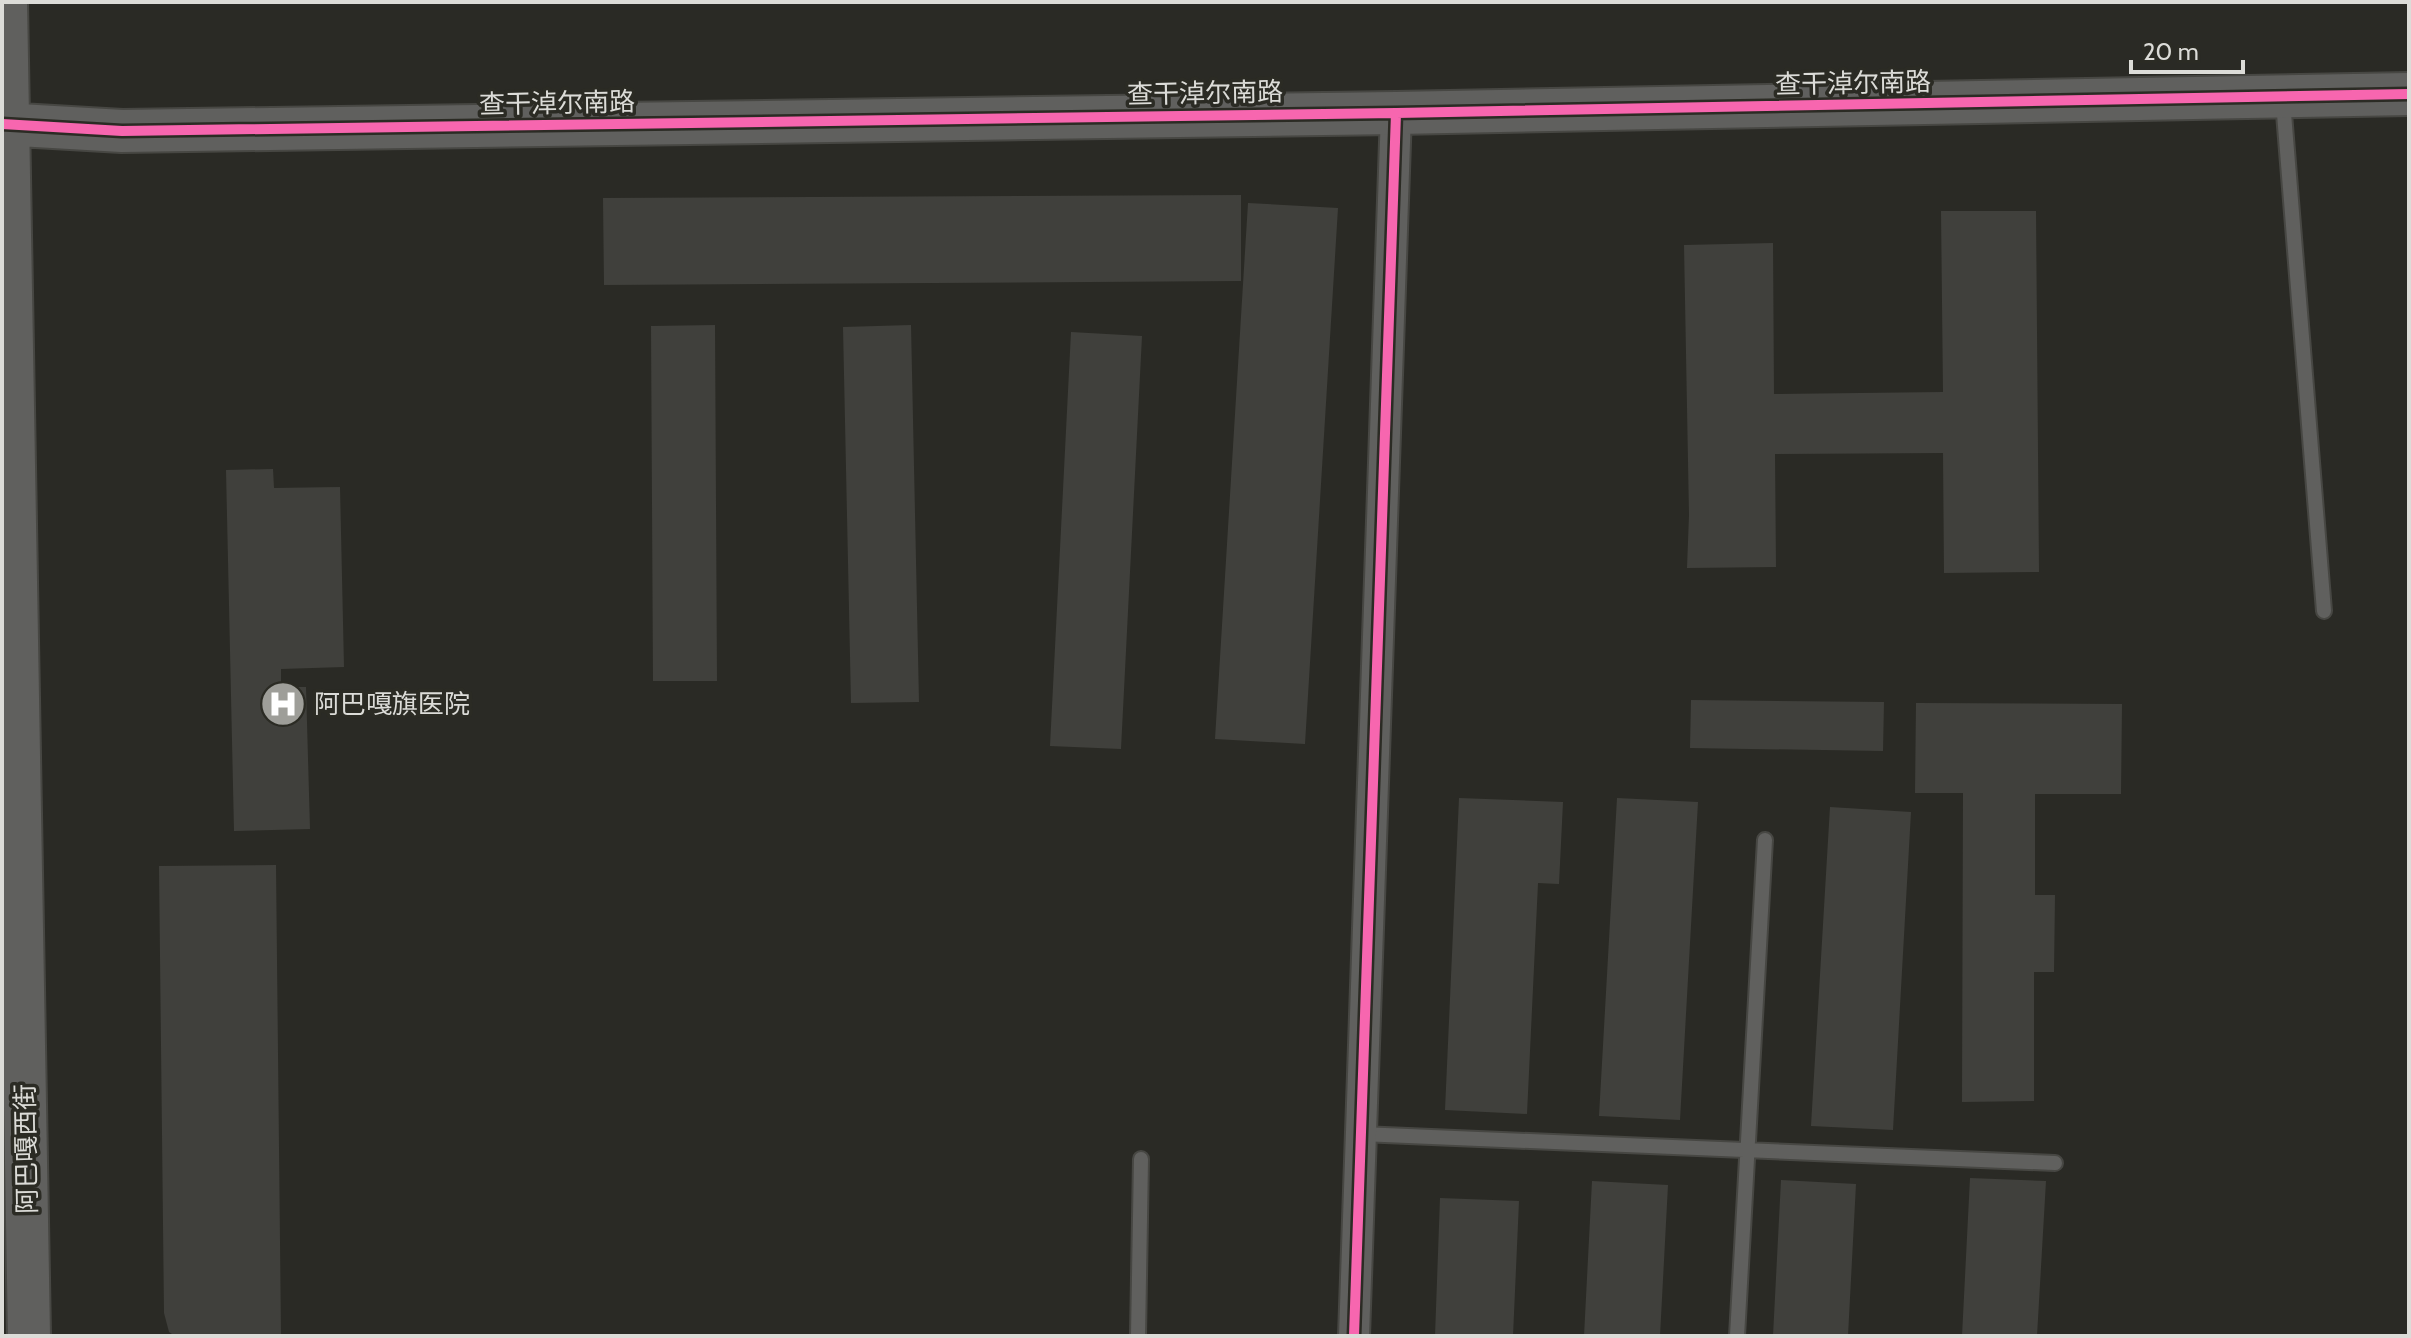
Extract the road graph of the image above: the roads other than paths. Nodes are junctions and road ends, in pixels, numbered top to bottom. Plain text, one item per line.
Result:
1 (6, 2) edge
2 (2409, 94) edge
3 (2283, 97) junction
4 (1396, 113) junction
5 (5, 124) edge
6 (2324, 611) dead end
7 (1765, 840) dead end
8 (1361, 1134) junction
9 (1748, 1150) junction
10 (1141, 1159) dead end
11 (2055, 1163) dead end
12 (29, 1336) edge
13 (1138, 1336) edge
14 (1354, 1336) edge
15 (1737, 1336) edge

1 - 5 street, 阿巴嘎西街
2 - 3 street, 查干淖尔南路
3 - 4 street, 查干淖尔南路
3 - 6 lane
4 - 5 street, 查干淖尔南路
4 - 8 street
5 - 12 street, 阿巴嘎西街
7 - 9 lane
8 - 9 lane
8 - 14 street
9 - 11 lane
9 - 15 lane
10 - 13 lane

